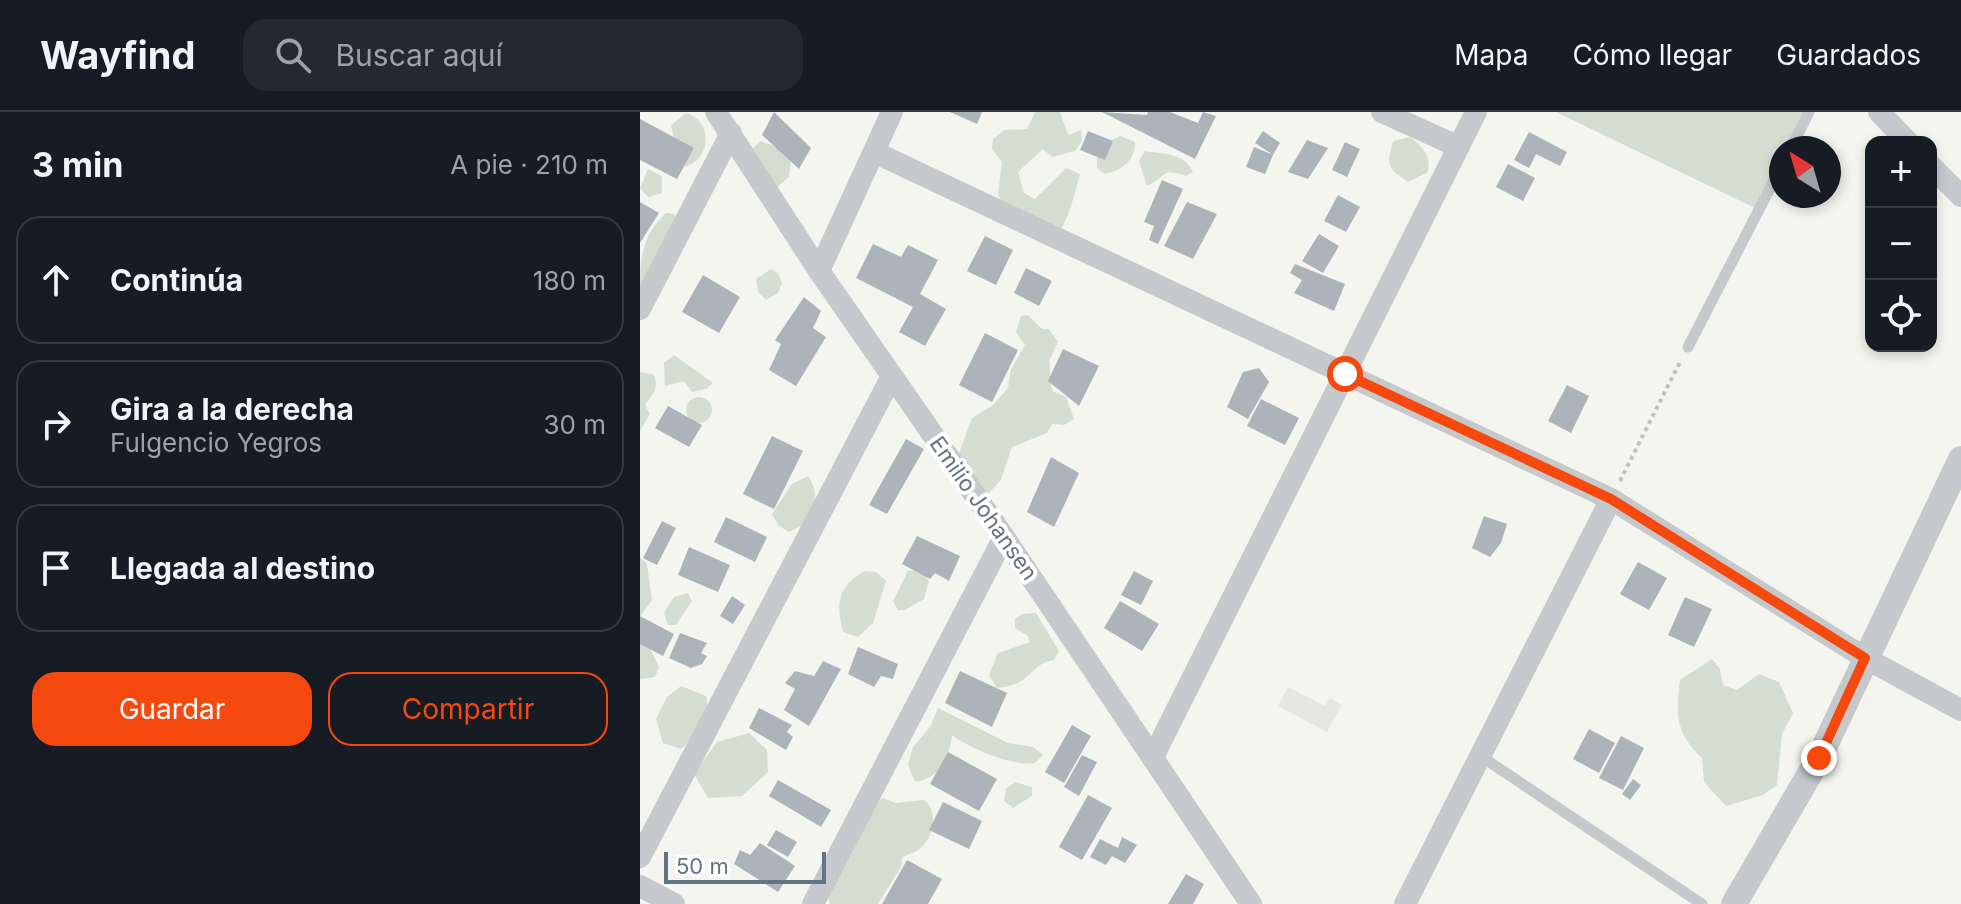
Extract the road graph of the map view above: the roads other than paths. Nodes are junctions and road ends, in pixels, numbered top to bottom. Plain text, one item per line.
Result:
1 (716, 112) edge
2 (892, 112) edge
3 (1382, 112) edge
4 (1476, 112) edge
5 (1809, 112) edge
6 (1879, 112) edge
7 (731, 133) junction
8 (1797, 136) edge
9 (1902, 136) edge
10 (1459, 147) junction
11 (874, 152) junction
12 (1937, 172) edge
13 (1769, 190) edge
14 (1961, 196) edge
15 (819, 271) junction
16 (640, 309) edge
17 (1688, 347) road end
18 (1345, 374) junction
19 (892, 376) junction
20 (1961, 459) edge
21 (1611, 499) junction
22 (1004, 537) junction
23 (1865, 658) junction
24 (1961, 710) edge
25 (1153, 757) junction
26 (1482, 757) junction
27 (650, 812) edge
28 (640, 857) edge
29 (640, 886) edge
30 (674, 904) edge
31 (813, 904) edge
32 (1251, 904) edge
33 (1405, 904) edge
34 (1702, 904) edge
35 (1734, 904) edge

1 - 7 street, Emilio Johansen
2 - 11 street
3 - 10 street
4 - 10 street
5 - 8 lane
6 - 9 street
7 - 15 street, Emilio Johansen
7 - 16 street
10 - 18 street
11 - 15 street
11 - 18 street
12 - 14 street
13 - 17 lane
15 - 19 street, Emilio Johansen
18 - 21 street
18 - 25 street
19 - 22 street, Emilio Johansen
19 - 27 street
20 - 23 street
21 - 23 street
21 - 26 street
22 - 25 street, Emilio Johansen
22 - 31 street
23 - 24 street
23 - 35 street
25 - 32 street, Emilio Johansen
26 - 33 street
26 - 34 lane
27 - 28 street
29 - 30 street

